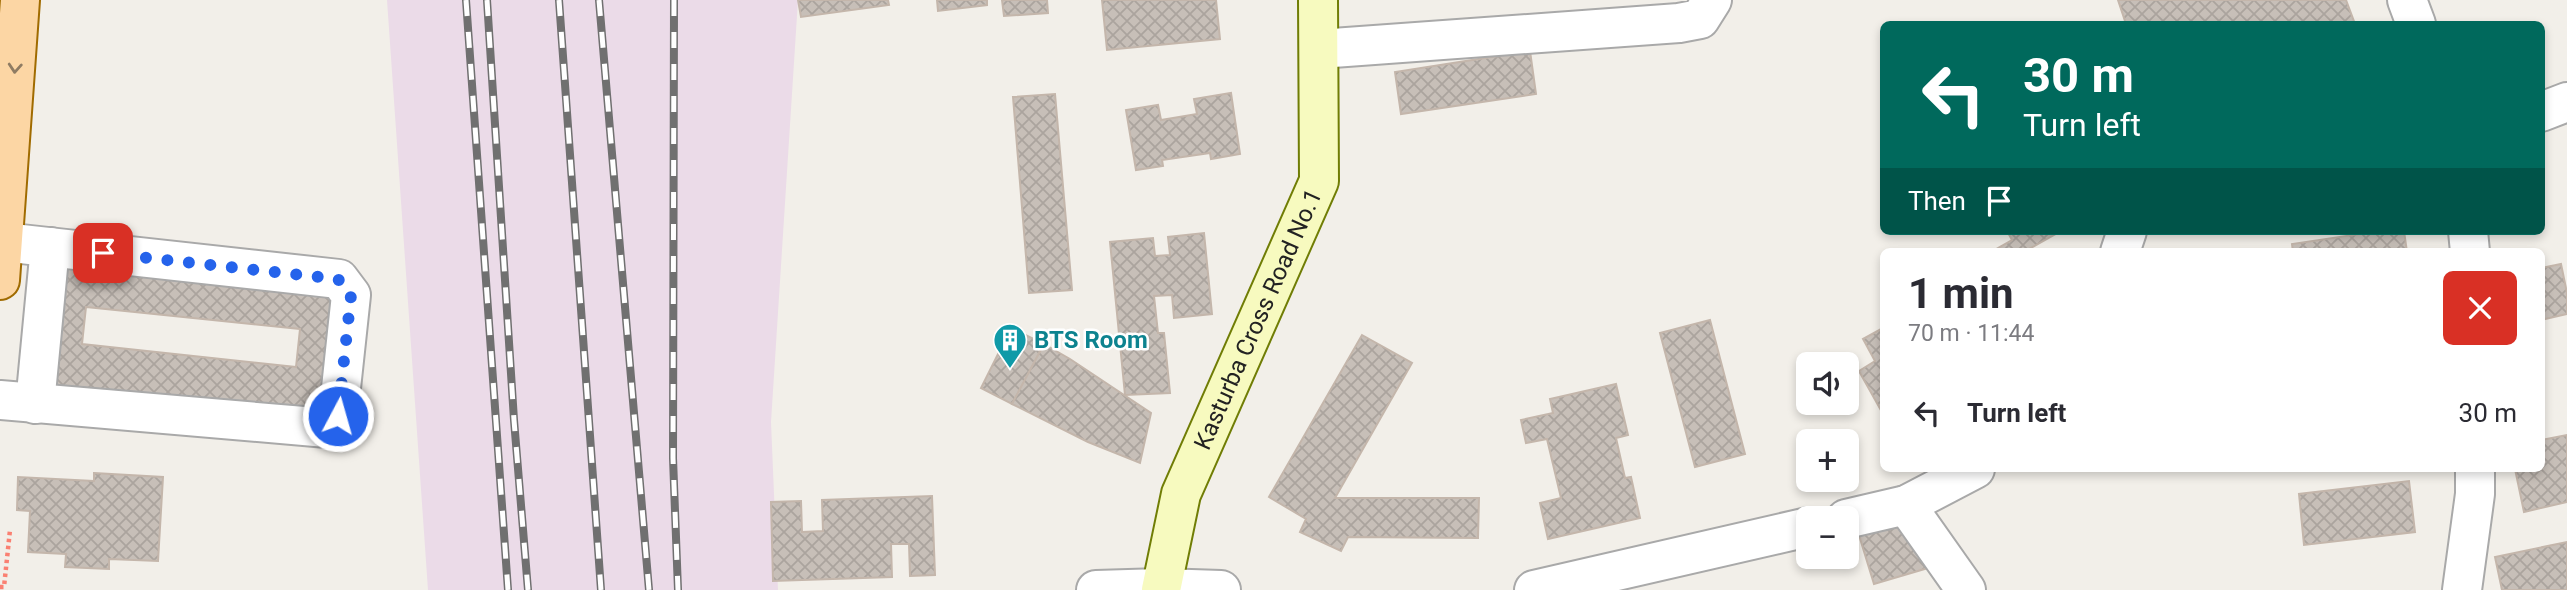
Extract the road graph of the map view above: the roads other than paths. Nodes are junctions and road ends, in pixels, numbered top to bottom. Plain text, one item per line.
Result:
1 (20, 0) edge
2 (1318, 0) edge
3 (1712, 0) edge
4 (2407, 0) edge
5 (2415, 21) edge
6 (1319, 49) junction
7 (2567, 102) edge
8 (2545, 110) edge
9 (3, 242) junction
10 (50, 247) junction
11 (0, 281) edge
12 (18, 402) edge
13 (1969, 472) edge
14 (2475, 472) edge
15 (1906, 505) junction
16 (1859, 516) edge
17 (1796, 530) edge
18 (1589, 584) edge
19 (1161, 589) edge
20 (1096, 590) edge
21 (1221, 590) edge
22 (1534, 590) edge
23 (1966, 590) edge
24 (2462, 590) edge

1 -> 9 main road
2 - 6 street, Kasturba Cross Road No.1
3 - 6 street
4 - 5 street
6 - 19 street, Kasturba Cross Road No.1
7 - 8 street
9 - 10 street
9 - 11 main road
10 - 12 street
10 - 12 street
13 - 15 street
14 - 24 street
15 - 16 street
15 - 23 street
17 - 18 street
18 - 22 street
19 - 20 street
19 - 21 street

